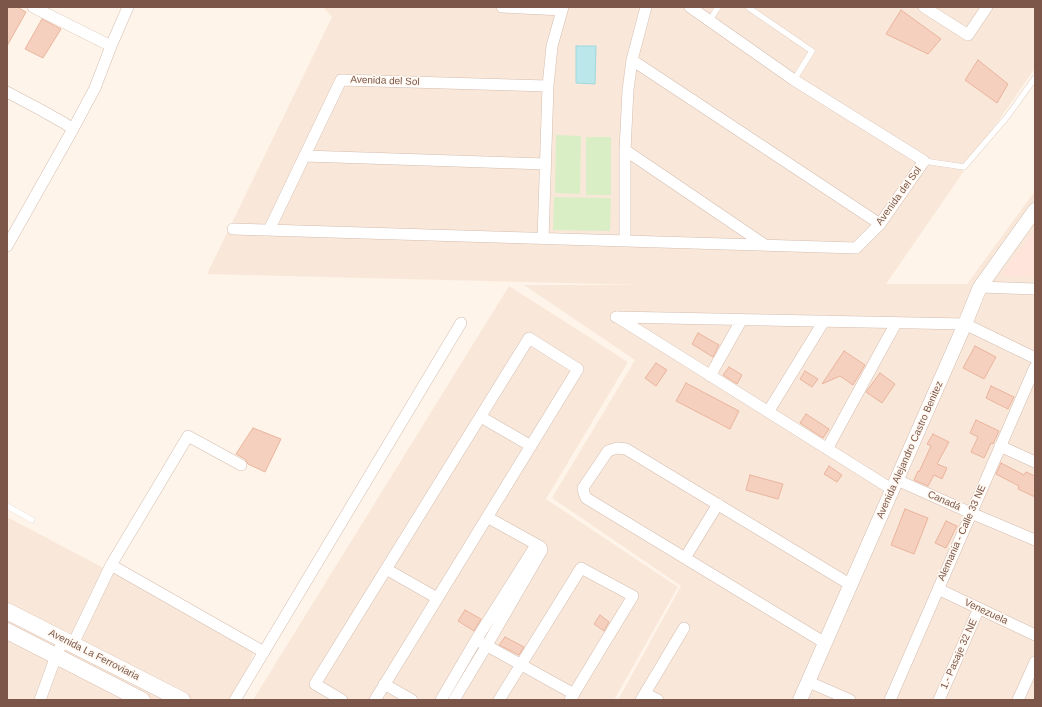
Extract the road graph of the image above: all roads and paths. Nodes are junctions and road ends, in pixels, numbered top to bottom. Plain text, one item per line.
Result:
1 (33, 7) edge
2 (128, 7) edge
3 (502, 7) edge
4 (646, 7) edge
5 (690, 7) edge
6 (718, 7) edge
7 (924, 7) edge
8 (987, 7) edge
9 (526, 8) edge
10 (562, 8) edge
11 (749, 8) dead end
12 (710, 20) junction
13 (111, 46) junction
14 (632, 60) junction
15 (1035, 78) edge
16 (794, 80) junction
17 (548, 86) junction
18 (7, 92) edge
19 (73, 129) junction
20 (625, 150) junction
21 (305, 156) junction
22 (924, 161) junction
23 (545, 164) junction
24 (1035, 210) edge
25 (880, 224) junction
26 (233, 229) dead end
27 (269, 230) junction
28 (542, 239) junction
29 (625, 241) junction
30 (766, 245) junction
31 (7, 246) edge
32 (980, 287) junction
33 (1035, 289) edge
34 (742, 319) junction
35 (824, 321) junction
36 (461, 323) dead end
37 (896, 323) junction
38 (965, 324) junction
39 (1035, 358) edge
40 (1035, 367) edge
41 (710, 376) junction
42 (768, 412) junction
43 (480, 417) junction
44 (531, 446) junction
45 (1000, 446) junction
46 (827, 449) junction
47 (1035, 462) edge
48 (241, 466) dead end
49 (895, 485) junction
50 (718, 504) junction
51 (7, 506) edge
52 (971, 513) junction
53 (487, 517) junction
54 (32, 520) dead end
55 (1035, 540) edge
56 (536, 545) junction
57 (685, 558) junction
58 (111, 565) junction
59 (386, 569) junction
60 (851, 585) junction
61 (938, 589) junction
62 (437, 598) junction
63 (979, 608) junction
64 (7, 611) edge
65 (29, 622) junction
66 (7, 623) edge
67 (684, 628) dead end
68 (7, 631) edge
69 (1035, 635) edge
70 (476, 640) junction
71 (68, 642) junction
72 (826, 643) junction
73 (487, 646) junction
74 (264, 652) junction
75 (56, 656) junction
76 (1035, 662) edge
77 (520, 664) junction
78 (809, 682) junction
79 (384, 684) junction
80 (643, 696) edge
81 (572, 697) edge
82 (40, 700) edge
83 (142, 700) edge
84 (182, 700) edge
85 (235, 700) edge
86 (342, 700) edge
87 (374, 700) edge
88 (412, 700) edge
89 (441, 700) edge
90 (454, 700) edge
91 (499, 700) edge
92 (658, 700) edge
93 (800, 700) edge
94 (850, 700) edge
95 (890, 700) edge
96 (938, 700) edge
97 (1018, 700) edge

1 - 13 street
2 - 13 street
3 - 9 street
4 - 14 street
5 - 12 street, Avenida del Sol
6 - 12 lane
7 - 8 street
9 - 10 street
10 - 17 street
11 - 16 lane
12 - 16 street, Avenida del Sol
13 - 19 street
14 - 20 street
14 - 25 street
15 - 22 lane
16 - 22 street, Avenida del Sol
17 - 21 street, Avenida del Sol
17 - 23 street
18 - 19 street
19 - 31 street
20 - 29 street
20 - 30 street
21 - 23 street
21 - 27 street, Avenida del Sol
22 - 25 street, Avenida del Sol
23 - 28 street
24 - 32 street, Avenida Alejandro Castro Benitez
25 - 30 street, Avenida del Sol
26 - 27 street, Avenida del Sol
27 - 28 street, Avenida del Sol
28 - 29 street, Avenida del Sol
29 - 30 street, Avenida del Sol
32 - 33 street
32 - 38 street, Avenida Alejandro Castro Benitez
34 - 35 street
34 - 41 street
34 - 41 street, Canadá
35 - 37 street
35 - 42 street
36 - 74 street
37 - 38 street
37 - 46 street
38 - 39 street
38 - 49 street, Avenida Alejandro Castro Benitez
40 - 45 street, Alemania - Calle 33 NE
41 - 42 street, Canadá
42 - 46 street, Canadá
43 - 44 street
43 - 44 street
43 - 59 street
44 - 53 street
45 - 47 street
45 - 52 street, Alemania - Calle 33 NE
46 - 49 street, Canadá
48 - 58 street
49 - 52 street, Canadá
49 - 60 street, Avenida Alejandro Castro Benitez
50 - 57 street
50 - 57 street
50 - 60 street
51 - 54 lane
52 - 55 street, Canadá
52 - 61 street, Alemania - Calle 33 NE
53 - 56 street
53 - 62 street
56 - 70 street
56 - 73 street
57 - 72 street
58 - 71 street
58 - 74 street
59 - 62 street
59 - 86 street
60 - 72 street, Avenida Alejandro Castro Benitez
61 - 63 street, Venezuela
61 - 95 street, Alemania - Calle 33 NE
62 - 79 street
63 - 69 street, Venezuela
63 - 96 street, 1.- Pasaje 32 NE
64 - 65 main road, Avenida La Ferroviaria
65 - 66 main road
65 - 71 main road, Avenida La Ferroviaria
67 - 80 street
68 - 75 main road, Avenida La Ferroviaria
70 - 73 street
70 - 89 street
71 - 75 street
71 - 84 main road, Avenida La Ferroviaria
72 - 78 street, Avenida Alejandro Castro Benitez
73 - 77 street
73 - 90 street
74 - 85 street
75 - 82 street
75 - 83 main road, Avenida La Ferroviaria
76 - 97 street
77 - 81 street
77 - 81 street
77 - 91 street
78 - 93 street, Avenida Alejandro Castro Benitez
78 - 94 street
79 - 87 street
79 - 88 street
80 - 92 street

